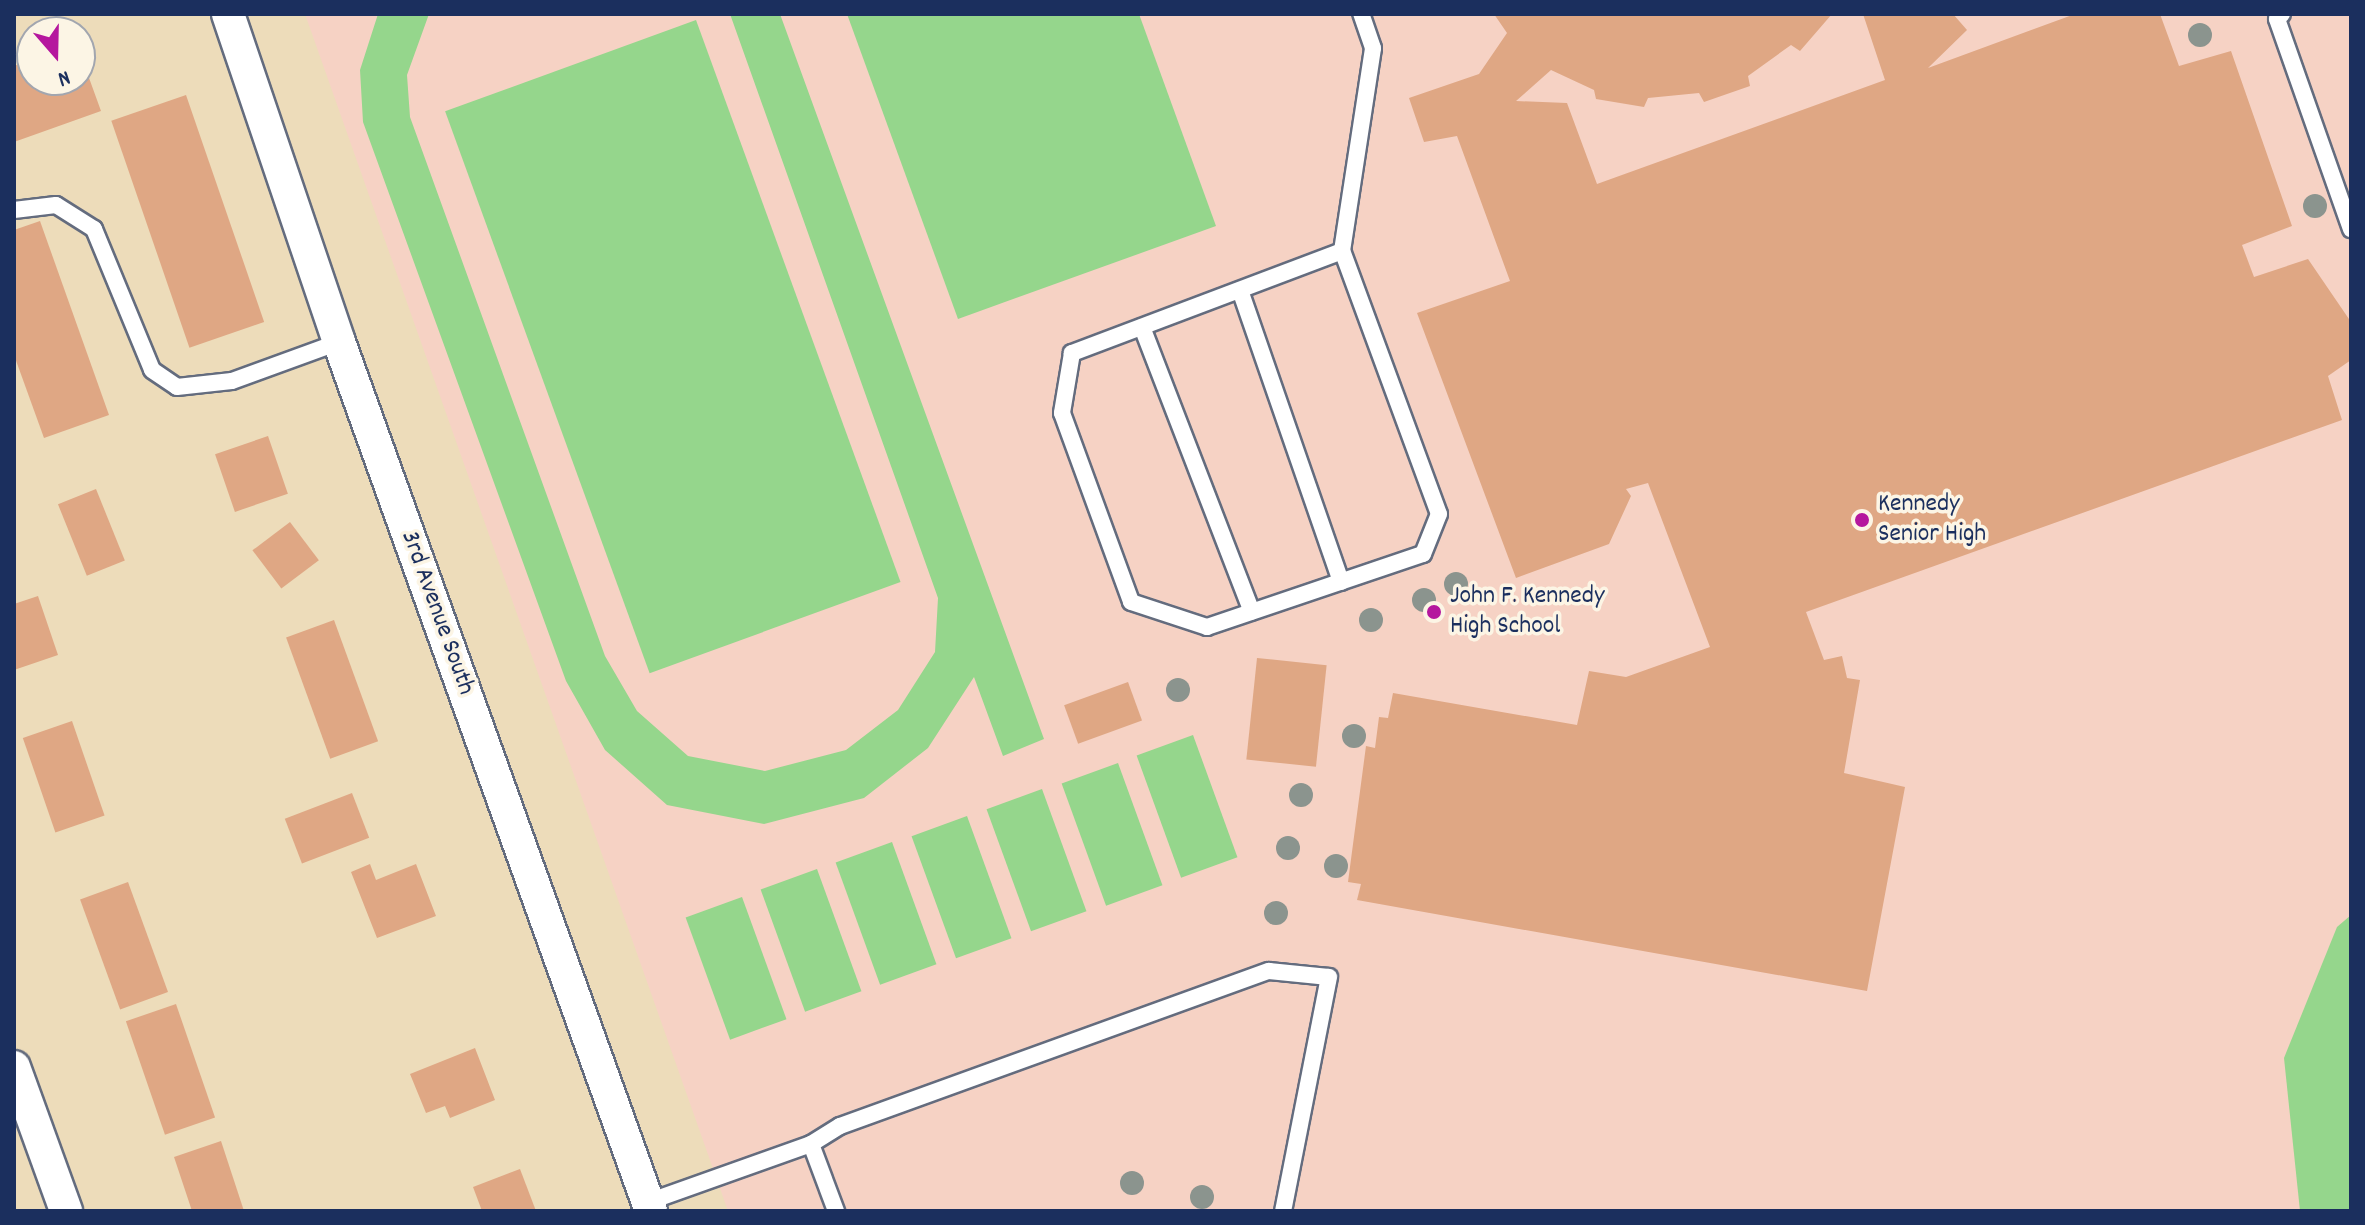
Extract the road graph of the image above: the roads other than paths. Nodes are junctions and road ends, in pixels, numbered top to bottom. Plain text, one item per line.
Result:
1 (228, 14) edge
2 (1361, 14) edge
3 (2282, 14) edge
4 (14, 210) edge
5 (2351, 229) edge
6 (1342, 251) junction
7 (1240, 290) junction
8 (1142, 327) junction
9 (339, 342) junction
10 (1341, 582) junction
11 (1252, 612) junction
12 (14, 1067) edge
13 (811, 1144) junction
14 (649, 1207) edge
15 (66, 1211) edge
16 (836, 1211) edge
17 (1283, 1211) edge

1 - 9 street, 3rd Avenue South
2 - 6 lane
3 - 5 lane
4 - 9 lane
6 - 7 lane
6 - 10 lane
7 - 8 lane
7 - 10 lane
8 - 11 lane
8 - 11 lane
9 - 14 street, 3rd Avenue South
10 - 11 lane
12 - 15 street
13 - 14 lane
13 - 16 lane
13 - 17 lane

